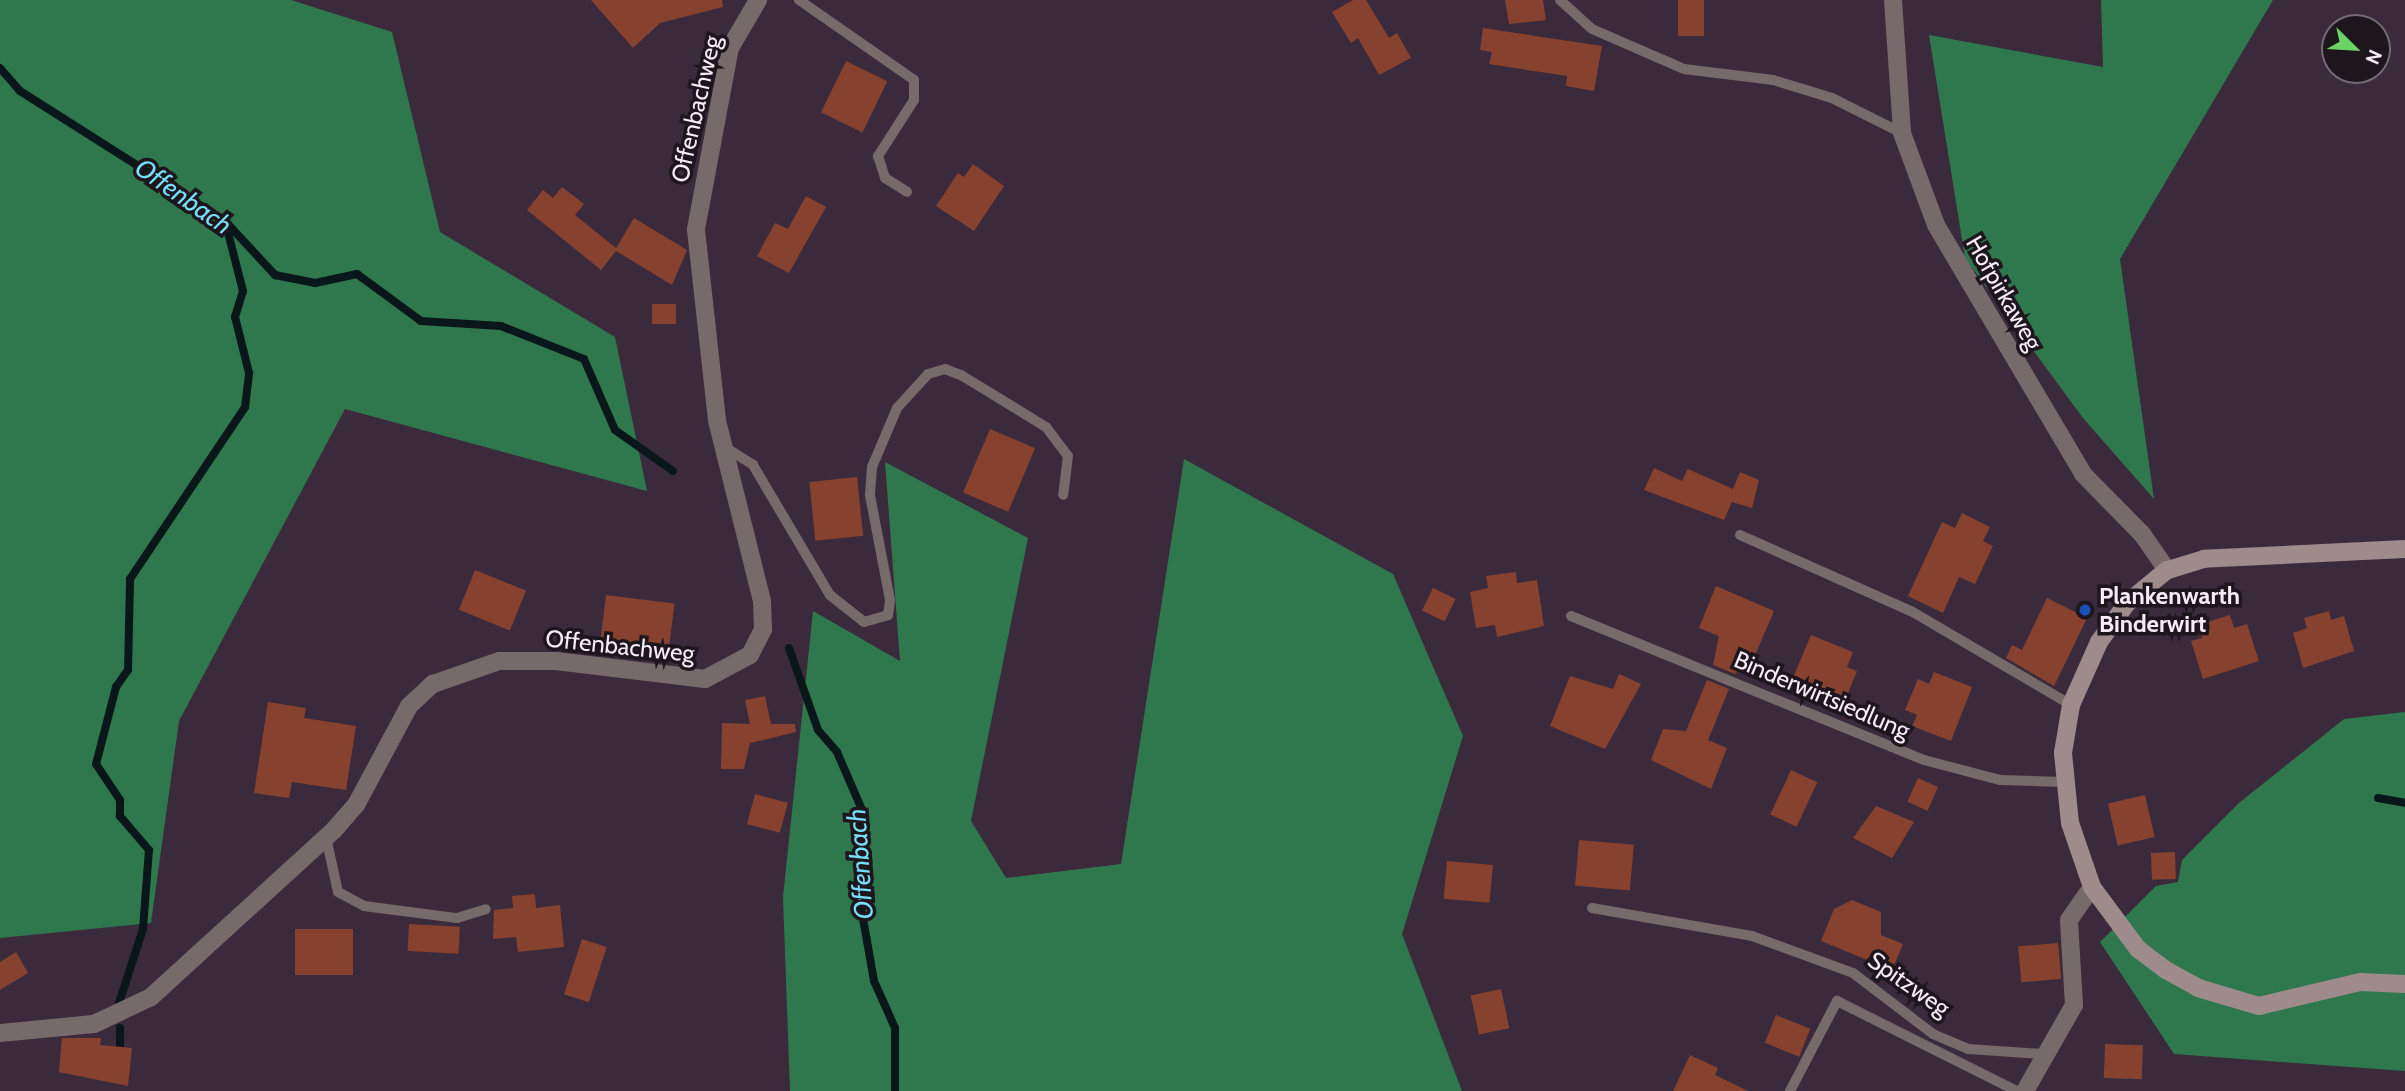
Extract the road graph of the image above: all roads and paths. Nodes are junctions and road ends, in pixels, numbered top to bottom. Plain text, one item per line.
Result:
1 (758, 0) edge
2 (799, 0) edge
3 (1560, 0) edge
4 (1893, 0) edge
5 (1902, 133) junction
6 (907, 192) dead end
7 (723, 446) junction
8 (1063, 495) dead end
9 (1740, 535) dead end
10 (2405, 549) edge
11 (2167, 570) junction
12 (1571, 616) dead end
13 (2071, 705) junction
14 (2064, 782) junction
15 (326, 837) junction
16 (2092, 887) junction
17 (1592, 908) dead end
18 (486, 909) dead end
19 (2405, 984) edge
20 (0, 1033) edge
21 (2042, 1054) junction
22 (1790, 1091) edge
23 (2017, 1091) edge
24 (2025, 1091) edge

1 - 7 street, Offenbachweg
2 - 6 lane
3 - 5 lane
4 - 5 street, Hofpirkaweg
5 - 11 street, Hofpirkaweg
7 - 8 lane
7 - 15 street, Offenbachweg
9 - 13 lane
10 - 11 main road
11 - 13 main road
12 - 14 lane, Binderwirtsiedlung
13 - 14 main road
14 - 16 main road
15 - 18 lane
15 - 20 street, Offenbachweg
16 - 19 main road
16 - 21 street
17 - 21 lane, Spitzweg
21 - 24 street
22 - 23 lane

